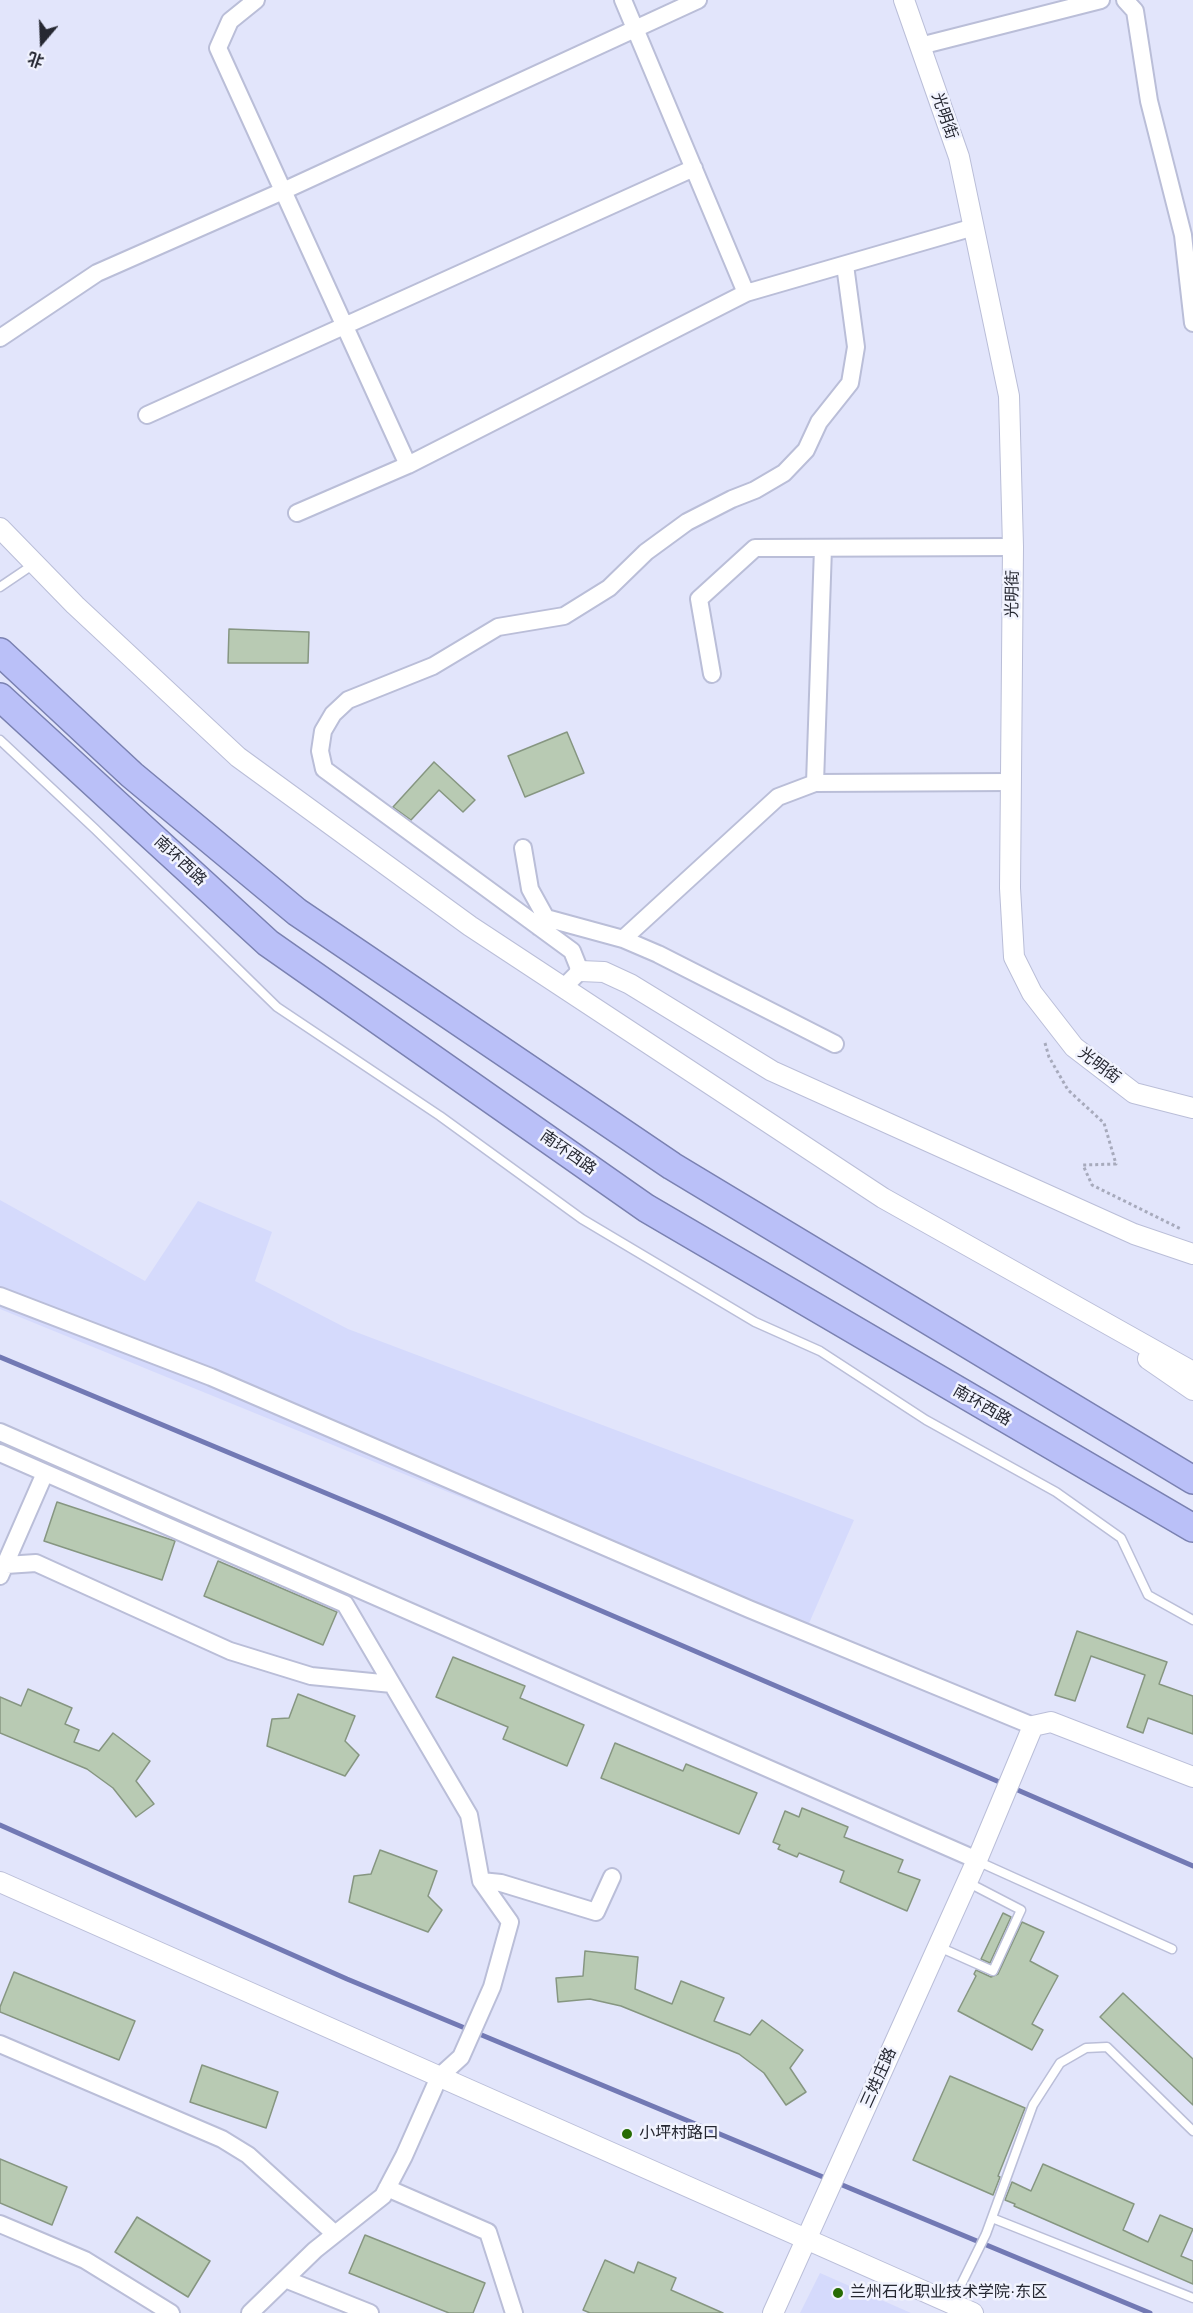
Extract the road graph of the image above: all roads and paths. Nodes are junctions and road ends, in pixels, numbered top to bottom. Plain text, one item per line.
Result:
1 (256, 0) edge
2 (623, 0) edge
3 (698, 0) edge
4 (904, 0) edge
5 (1101, 0) edge
6 (1125, 0) edge
7 (637, 29) junction
8 (920, 46) junction
9 (694, 168) junction
10 (283, 192) junction
11 (974, 227) junction
12 (845, 265) junction
13 (746, 293) junction
14 (1193, 323) edge
15 (345, 326) junction
16 (0, 338) edge
17 (147, 415) dead end
18 (408, 465) junction
19 (297, 513) dead end
20 (0, 528) edge
21 (823, 548) junction
22 (1013, 548) junction
23 (35, 563) junction
24 (0, 587) edge
25 (0, 652) edge
26 (712, 674) dead end
27 (0, 697) edge
28 (0, 740) edge
29 (1011, 782) junction
30 (815, 783) junction
31 (523, 848) dead end
32 (543, 922) junction
33 (623, 939) junction
34 (579, 971) junction
35 (564, 987) junction
36 (1043, 1036) dead end
37 (835, 1044) dead end
38 (1193, 1108) edge
39 (1185, 1252) edge
40 (1040, 1284) junction
41 (0, 1296) edge
42 (1193, 1372) edge
43 (1193, 1390) edge
44 (0, 1432) edge
45 (0, 1453) edge
46 (45, 1473) junction
47 (1193, 1479) edge
48 (1193, 1528) edge
49 (3, 1570) edge
50 (1193, 1620) edge
51 (392, 1684) junction
52 (1030, 1733) junction
53 (1193, 1777) edge
54 (980, 1852) junction
55 (612, 1877) dead end
56 (481, 1881) junction
57 (0, 1882) edge
58 (967, 1882) junction
59 (938, 1947) junction
60 (1172, 1949) dead end
61 (0, 2044) edge
62 (440, 2077) junction
63 (1193, 2131) edge
64 (387, 2188) junction
65 (992, 2218) junction
66 (0, 2224) edge
67 (335, 2234) junction
68 (807, 2239) junction
69 (285, 2279) junction
70 (1193, 2298) edge
71 (951, 2303) junction
72 (171, 2313) edge
73 (250, 2313) edge
74 (370, 2313) edge
75 (514, 2313) edge
76 (772, 2313) edge
77 (973, 2313) edge

1 - 10 street
2 - 7 street
3 - 7 street
4 - 8 street, 光明街
5 - 8 street
6 - 14 street
7 - 9 street
7 - 10 street
8 - 11 street, 光明街
9 - 13 street
9 - 15 street
10 - 15 street
10 - 16 street
11 - 12 street
11 - 22 street, 光明街
12 - 13 street
12 - 32 street
13 - 18 street
15 - 17 street
15 - 18 street
18 - 19 street
20 - 23 street
21 - 22 street
21 - 26 street
21 - 30 street
22 - 29 street, 光明街
23 - 24 lane
23 - 35 street
25 - 47 highway, 南环西路
27 - 48 highway, 南环西路
28 - 50 lane
29 - 30 street
29 - 38 street, 光明街
30 - 33 street
31 - 32 street
32 - 33 street
32 - 34 street
33 - 37 street
34 - 35 street
34 - 39 street
35 - 40 street
36 - 39 path
40 - 42 street
40 - 43 street
41 - 52 street
44 - 54 street
45 - 46 street
46 - 49 street
46 - 51 street
49 - 51 street
51 - 56 street
52 - 53 street
52 - 54 street, 三姓庄路
54 - 58 street, 三姓庄路
54 - 60 lane
55 - 56 street
56 - 62 street
57 - 62 street
58 - 59 street, 三姓庄路
58 - 59 lane
59 - 68 street, 三姓庄路
61 - 67 street
62 - 64 street
62 - 68 street
63 - 65 lane
64 - 67 street
64 - 75 street
65 - 70 lane
65 - 71 lane
66 - 72 street
67 - 69 street
68 - 71 street
68 - 76 street, 三姓庄路
69 - 73 street
69 - 74 street
71 - 77 street

